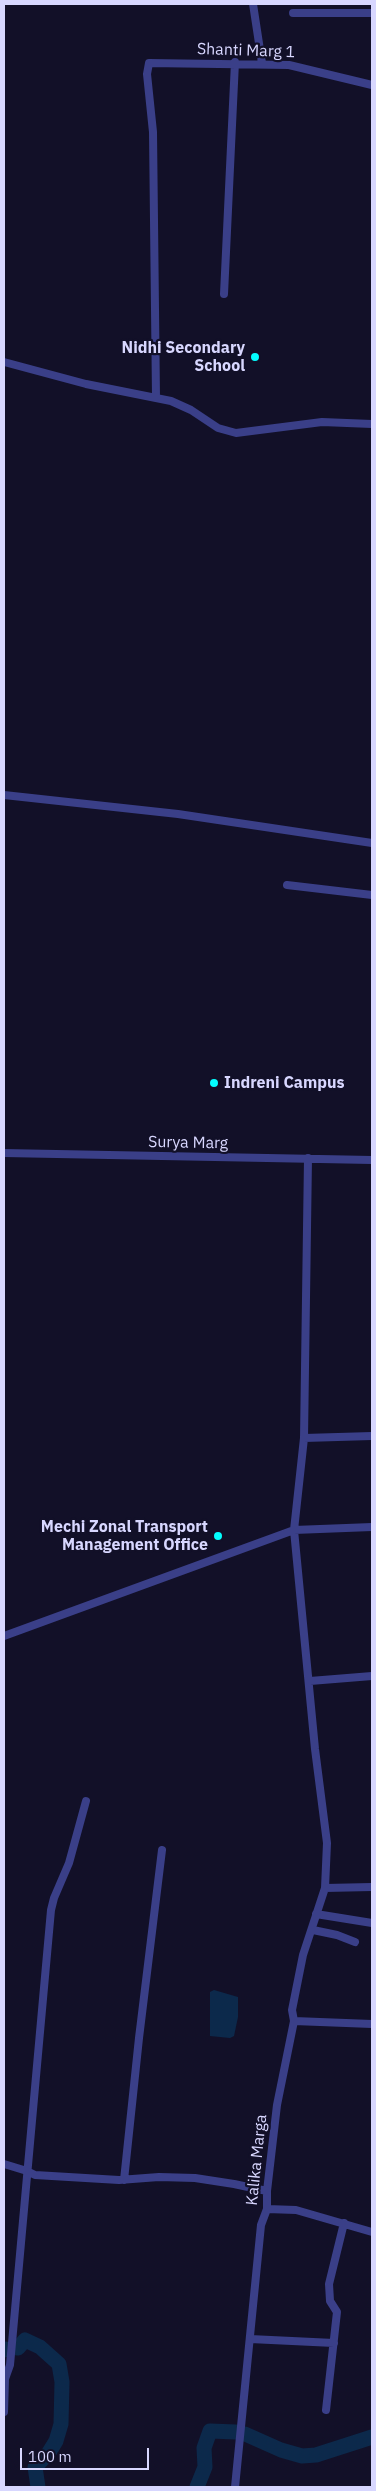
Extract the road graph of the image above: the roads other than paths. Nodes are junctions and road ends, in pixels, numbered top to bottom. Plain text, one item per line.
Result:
1 (253, 4) edge
2 (294, 12) dead end
3 (372, 12) edge
4 (235, 62) junction
5 (262, 63) junction
6 (372, 85) edge
7 (224, 294) dead end
8 (4, 362) edge
9 (156, 398) junction
10 (372, 424) edge
11 (4, 795) edge
12 (372, 843) edge
13 (286, 885) dead end
14 (372, 895) edge
15 (4, 1153) edge
16 (308, 1158) junction
17 (372, 1160) edge
18 (372, 1436) edge
19 (304, 1438) junction
20 (372, 1527) edge
21 (294, 1530) junction
22 (4, 1636) edge
23 (372, 1676) edge
24 (310, 1681) junction
25 (86, 1802) dead end
26 (162, 1850) dead end
27 (372, 1887) edge
28 (326, 1888) junction
29 (316, 1914) junction
30 (372, 1923) edge
31 (312, 1930) junction
32 (355, 1942) dead end
33 (294, 2021) junction
34 (372, 2024) edge
35 (4, 2164) edge
36 (27, 2171) junction
37 (124, 2180) junction
38 (267, 2192) junction
39 (267, 2209) junction
40 (344, 2222) junction
41 (372, 2232) edge
42 (250, 2339) junction
43 (334, 2343) junction
44 (326, 2410) dead end
45 (4, 2412) edge
46 (236, 2487) edge

1 - 5 street
2 - 3 street
4 - 5 street, Shanti Marg 1
4 - 7 street
4 - 9 street, Shanti Marg 1
5 - 6 street, Shanti Marg 1
8 - 9 street
9 - 10 street
11 - 12 street
13 - 14 street
15 - 16 street, Surya Marg
16 - 17 street, Surya Marg
16 - 19 street, Kalika Marga
18 - 19 street
19 - 21 street, Kalika Marga
20 - 21 street
21 - 22 street
21 - 24 street, Kalika Marga
23 - 24 street
24 - 28 street, Kalika Marga
25 - 36 street
26 - 37 street
27 - 28 street
28 - 29 street, Kalika Marga
29 - 30 street
29 - 31 street, Kalika Marga
31 - 32 street
31 - 33 street, Kalika Marga
33 - 34 street
33 - 38 street, Kalika Marga
35 - 36 street
36 - 37 street
36 - 45 street
37 - 38 street
38 - 39 street, Kalika Marga
39 - 40 street
39 - 42 street, Kalika Marga
40 - 41 street
40 - 43 street
42 - 43 street
42 - 46 street, Kalika Marga
43 - 44 street

